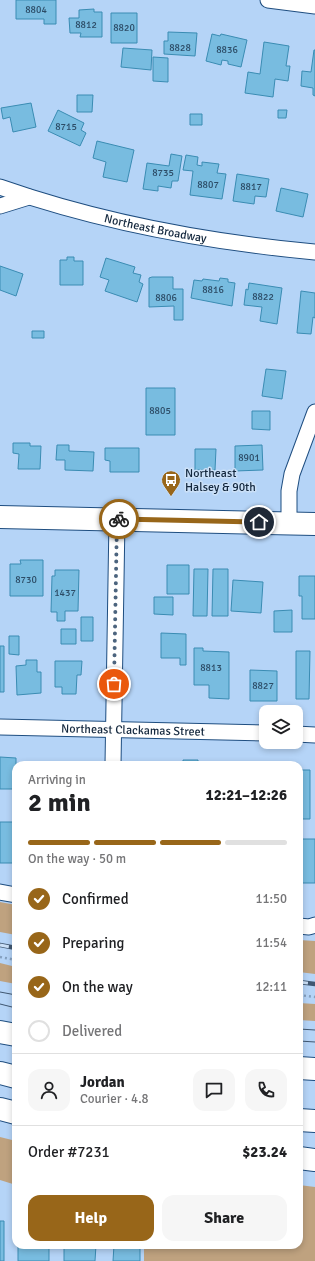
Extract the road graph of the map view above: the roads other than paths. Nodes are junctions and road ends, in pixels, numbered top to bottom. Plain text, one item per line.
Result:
1 (268, 0) edge
2 (315, 6) edge
3 (0, 187) edge
4 (29, 197) junction
5 (0, 206) edge
6 (315, 252) edge
7 (315, 412) edge
8 (0, 517) edge
9 (117, 519) junction
10 (289, 523) junction
11 (315, 524) edge
12 (0, 727) edge
13 (114, 729) junction
14 (259, 733) edge
15 (303, 734) edge
16 (315, 735) edge
17 (113, 761) edge
18 (0, 892) edge
19 (12, 894) edge
20 (315, 925) edge
21 (303, 926) edge
22 (0, 1032) edge
23 (12, 1034) edge
24 (303, 1068) edge
25 (315, 1069) edge
26 (0, 1073) edge
27 (12, 1076) edge
28 (0, 1109) edge
29 (12, 1112) edge
30 (303, 1120) edge
31 (315, 1121) edge
32 (303, 1158) edge
33 (315, 1160) edge

1 - 2 street
3 - 4 street, Northeast Broadway
4 - 5 street
4 - 6 street, Northeast Broadway
7 - 10 street
8 - 9 main road
9 - 10 main road
9 - 13 street
10 - 11 main road
12 - 13 street, Northeast Clackamas Street
13 - 14 street, Northeast Clackamas Street
13 - 17 street
15 - 16 street
18 - 19 street
20 - 21 street
22 - 23 main road
24 - 25 main road
26 - 27 main road
28 - 29 main road
30 - 31 main road
32 - 33 main road

